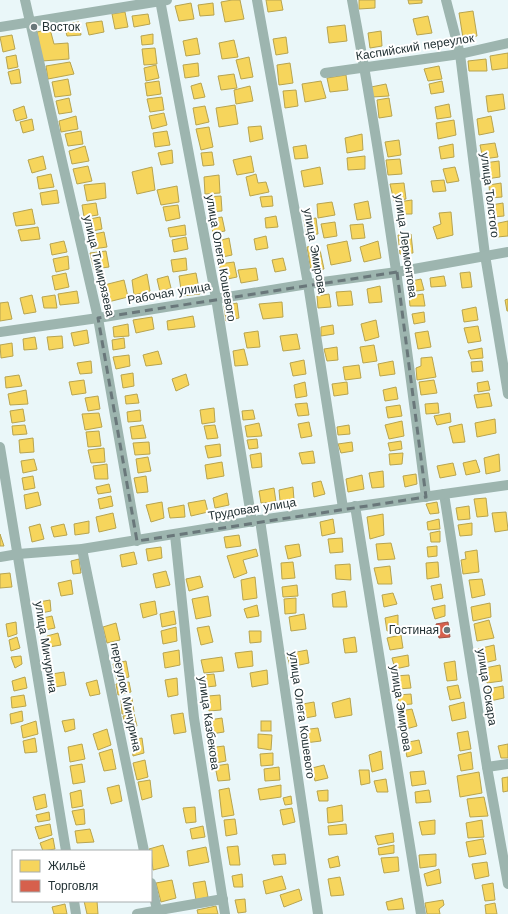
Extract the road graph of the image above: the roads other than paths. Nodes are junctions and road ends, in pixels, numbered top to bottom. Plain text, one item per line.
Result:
1 (25, 0) edge
2 (162, 0) edge
3 (257, 0) edge
4 (352, 0) edge
5 (446, 0) edge
6 (29, 23) junction
7 (0, 28) edge
8 (508, 43) edge
9 (460, 54) junction
10 (365, 68) junction
11 (325, 73) dead end
12 (508, 252) edge
13 (485, 255) junction
14 (397, 272) junction
15 (308, 284) junction
16 (216, 298) junction
17 (98, 318) junction
18 (0, 332) edge
19 (508, 394) edge
20 (0, 447) edge
21 (508, 485) edge
22 (444, 494) junction
23 (426, 497) junction
24 (356, 506) junction
25 (343, 508) junction
26 (256, 521) junction
27 (175, 535) junction
28 (136, 541) junction
29 (82, 549) junction
30 (18, 554) junction
31 (0, 557) edge
32 (508, 764) edge
33 (486, 767) junction
34 (66, 850) edge
35 (144, 850) edge
36 (508, 884) edge
37 (152, 888) edge
38 (223, 900) junction
39 (74, 902) edge
40 (157, 910) junction
41 (76, 914) edge
42 (137, 914) edge
43 (225, 914) edge
44 (318, 914) edge
45 (421, 914) edge

1 - 6 street, улица Тимирязева
2 - 6 street
2 - 16 street, улица Олега Кошевого
3 - 15 street, улица Эмирова
4 - 10 street, улица Лермонтова
5 - 9 street, улица Толстого
6 - 7 street
6 - 17 street, улица Тимирязева
8 - 9 street, Каспийский переулок
9 - 10 street, Каспийский переулок
9 - 13 street, улица Толстого
10 - 11 street, Каспийский переулок
10 - 14 street, улица Лермонтова
12 - 13 street, Рабочая улица
13 - 14 street, Рабочая улица
13 - 19 street, улица Толстого
14 - 15 street, Рабочая улица
14 - 23 street, улица Лермонтова
15 - 16 street, Рабочая улица
15 - 25 street, улица Эмирова
16 - 17 street, Рабочая улица
16 - 26 street, улица Олега Кошевого
17 - 18 street, Рабочая улица
17 - 28 street, улица Тимирязева
20 - 30 street, улица Мичурина
21 - 22 street, Трудовая улица
22 - 23 street, Трудовая улица
22 - 33 street, улица Оскара
23 - 24 street, Трудовая улица
24 - 25 street, Трудовая улица
24 - 45 street, улица Эмирова
25 - 26 street, Трудовая улица
26 - 27 street, Трудовая улица
26 - 44 street, улица Олега Кошевого
27 - 28 street, Трудовая улица
27 - 38 street, улица Казбекова
28 - 29 street, Трудовая улица
29 - 30 street, Трудовая улица
29 - 35 street, переулок Мичурина
30 - 31 street, Трудовая улица
30 - 34 street, улица Мичурина
32 - 33 street
33 - 36 street, улица Оскара
37 - 40 street
38 - 40 street
38 - 43 street, улица Казбекова
39 - 41 street
40 - 42 street

